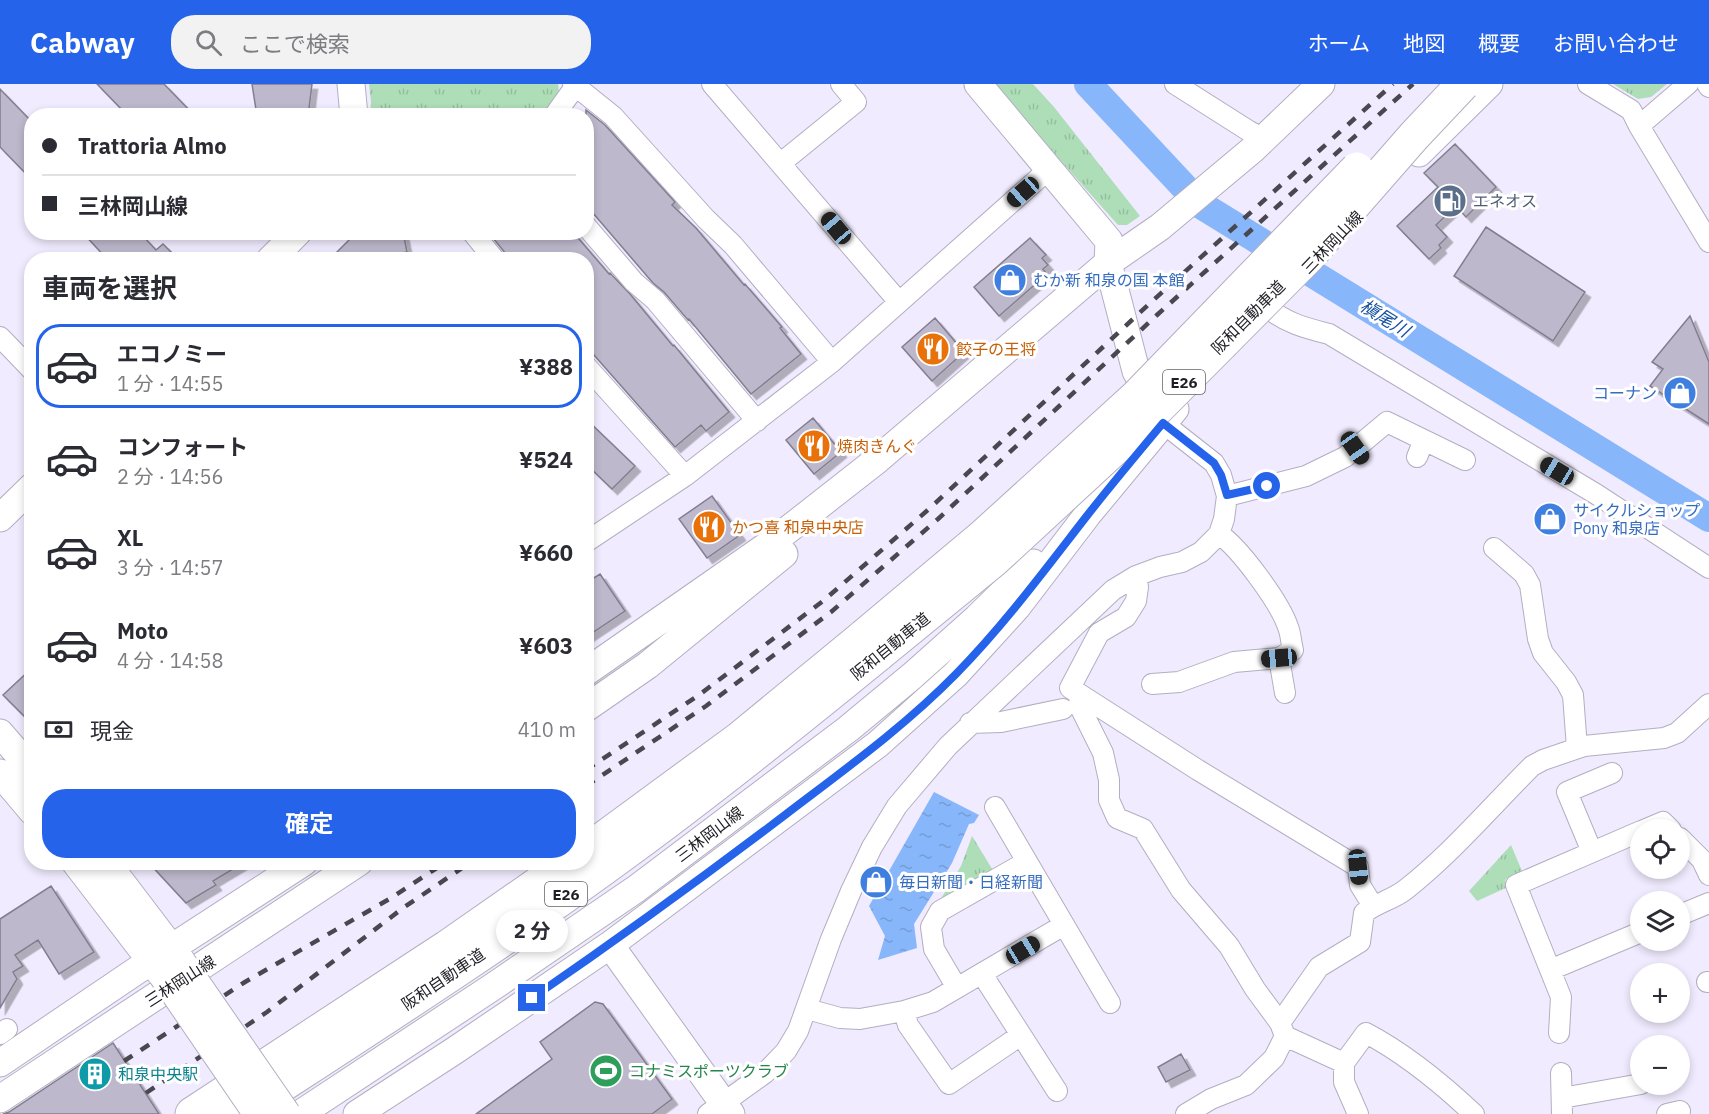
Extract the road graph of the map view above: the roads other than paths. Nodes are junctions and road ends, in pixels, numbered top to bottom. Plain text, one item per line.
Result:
1 (351, 84) edge
2 (712, 84) edge
3 (842, 84) edge
4 (978, 84) edge
5 (1175, 84) edge
6 (1321, 84) edge
7 (1433, 84) edge
8 (1463, 84) edge
9 (1489, 84) edge
10 (1588, 84) edge
11 (1688, 84) edge
12 (575, 85) edge
13 (353, 108) edge
14 (559, 108) edge
15 (1639, 126) junction
16 (1258, 145) junction
17 (781, 163) junction
18 (1049, 169) junction
19 (594, 235) edge
20 (290, 240) edge
21 (479, 240) edge
22 (1709, 242) edge
23 (278, 252) edge
24 (488, 252) edge
25 (1108, 263) junction
26 (899, 302) junction
27 (1273, 303) junction
28 (0, 337) edge
29 (24, 362) edge
30 (832, 362) junction
31 (594, 375) edge
32 (757, 421) junction
33 (1163, 423) junction
34 (877, 460) junction
35 (1465, 460) dead end
36 (685, 476) junction
37 (24, 495) edge
38 (1227, 495) junction
39 (1088, 514) junction
40 (0, 518) edge
41 (1219, 534) junction
42 (594, 537) edge
43 (1494, 548) dead end
44 (1709, 568) edge
45 (1136, 576) junction
46 (872, 645) junction
47 (1279, 658) junction
48 (594, 666) edge
49 (1152, 684) dead end
50 (1285, 693) dead end
51 (1078, 694) junction
52 (594, 702) edge
53 (1709, 704) edge
54 (1063, 709) dead end
55 (970, 723) junction
56 (0, 733) edge
57 (1577, 748) junction
58 (24, 761) edge
59 (0, 773) edge
60 (1602, 783) dead end
61 (24, 802) edge
62 (995, 807) dead end
63 (1630, 836) edge
64 (594, 845) edge
65 (1690, 848) edge
66 (1592, 852) junction
67 (1026, 862) junction
68 (82, 870) edge
69 (111, 870) edge
70 (293, 870) edge
71 (347, 870) edge
72 (558, 870) edge
73 (1709, 875) edge
74 (1709, 903) edge
75 (1373, 906) junction
76 (1690, 911) edge
77 (1064, 926) junction
78 (1630, 937) edge
79 (610, 945) junction
80 (167, 962) junction
81 (1550, 970) junction
82 (982, 974) junction
83 (957, 988) junction
84 (1110, 1003) dead end
85 (807, 1008) junction
86 (904, 1011) junction
87 (1554, 1021) dead end
88 (1282, 1029) junction
89 (1022, 1035) junction
90 (0, 1063) edge
91 (1344, 1063) junction
92 (1561, 1072) dead end
93 (1630, 1087) edge
94 (1057, 1091) dead end
95 (0, 1099) edge
96 (1215, 1106) edge
97 (1562, 1106) edge
98 (721, 1110) edge
99 (192, 1114) edge
100 (238, 1114) edge
101 (257, 1114) edge
102 (287, 1114) edge
103 (300, 1114) edge
104 (357, 1114) edge
105 (1186, 1114) edge
106 (1358, 1114) edge
107 (1474, 1114) edge

1 - 13 main road
2 - 17 street
3 - 17 street
4 - 18 main road
5 - 16 street
6 - 16 main road
7 - 46 highway, 阪和自動車道 / E26, bridge
8 - 46 highway, 阪和自動車道 / E26, bridge
9 - 27 main road, 三林岡山線
10 - 15 street
11 - 15 street
12 - 14 street
12 - 30 street
15 - 22 street
16 - 25 main road
17 - 26 street
18 - 25 main road
18 - 26 street
19 - 32 street
20 - 23 main road
21 - 24 street
25 - 33 main road
25 - 34 main road
26 - 30 street
27 - 33 main road, 三林岡山線
27 - 44 street
28 - 29 street
30 - 32 street
31 - 36 street
32 - 36 street
33 - 38 street
33 - 39 main road, 三林岡山線
34 - 48 main road
34 - 52 main road
35 - 38 street
36 - 42 street
37 - 40 main road
38 - 41 street
39 - 79 main road, 三林岡山線
39 - 103 main road, 三林岡山線
41 - 45 street
41 - 47 street
43 - 57 street
45 - 51 street
45 - 55 street
46 - 64 highway, 阪和自動車道 / E26
46 - 100 highway, 阪和自動車道 / E26
47 - 49 street
47 - 50 street
51 - 75 street
51 - 88 street
53 - 57 street
54 - 55 street
55 - 85 street
56 - 58 main road
57 - 75 street
59 - 61 main road
60 - 66 street
62 - 67 street
63 - 66 street
65 - 73 street
66 - 81 street
67 - 77 street
67 - 83 street
68 - 80 main road
69 - 80 main road
70 - 80 main road, 三林岡山線
71 - 95 main road, 三林岡山線
72 - 99 highway, 阪和自動車道 / E26
74 - 76 street
75 - 88 street
77 - 82 street
77 - 84 street
78 - 81 street
79 - 98 main road
79 - 104 main road, 三林岡山線
80 - 90 main road, 三林岡山線
80 - 101 main road, bridge
80 - 102 main road, bridge
81 - 87 street
82 - 83 street
82 - 89 street
83 - 86 street
85 - 86 street
85 - 98 street
86 - 89 street
88 - 91 street
88 - 96 street
89 - 94 street
91 - 106 street
91 - 107 street
92 - 97 street
93 - 97 street
96 - 105 street

